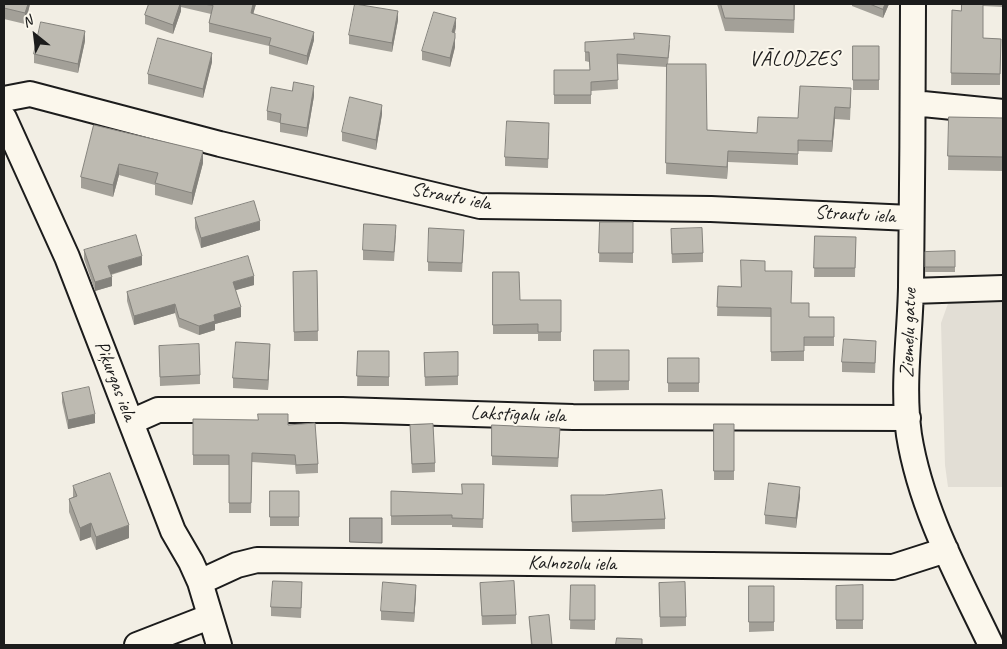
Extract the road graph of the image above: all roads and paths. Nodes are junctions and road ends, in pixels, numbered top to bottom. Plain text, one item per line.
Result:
1 (913, 4) edge
2 (4, 99) edge
3 (913, 103) junction
4 (1003, 112) edge
5 (4, 118) edge
6 (911, 218) junction
7 (1003, 288) edge
8 (911, 291) junction
9 (908, 418) junction
10 (131, 422) junction
11 (946, 550) junction
12 (200, 582) junction
13 (209, 617) junction
14 (137, 645) edge
15 (219, 645) edge
16 (991, 645) edge

1 - 3 street, Ziemeļu gatve
2 - 6 street, Strautu iela
3 - 4 street
3 - 6 street, Ziemeļu gatve
5 - 10 street, Piķurgas iela
6 - 8 street, Ziemeļu gatve
7 - 8 street
8 - 9 street, Ziemeļu gatve
9 - 10 street, Lakstīgalu iela
9 - 11 street, Ziemeļu gatve
10 - 12 street, Piķurgas iela
11 - 12 street, Kalnozolu iela
11 - 16 street, Ziemeļu gatve
12 - 13 street, Piķurgas iela
13 - 14 street
13 - 15 street, Piķurgas iela

